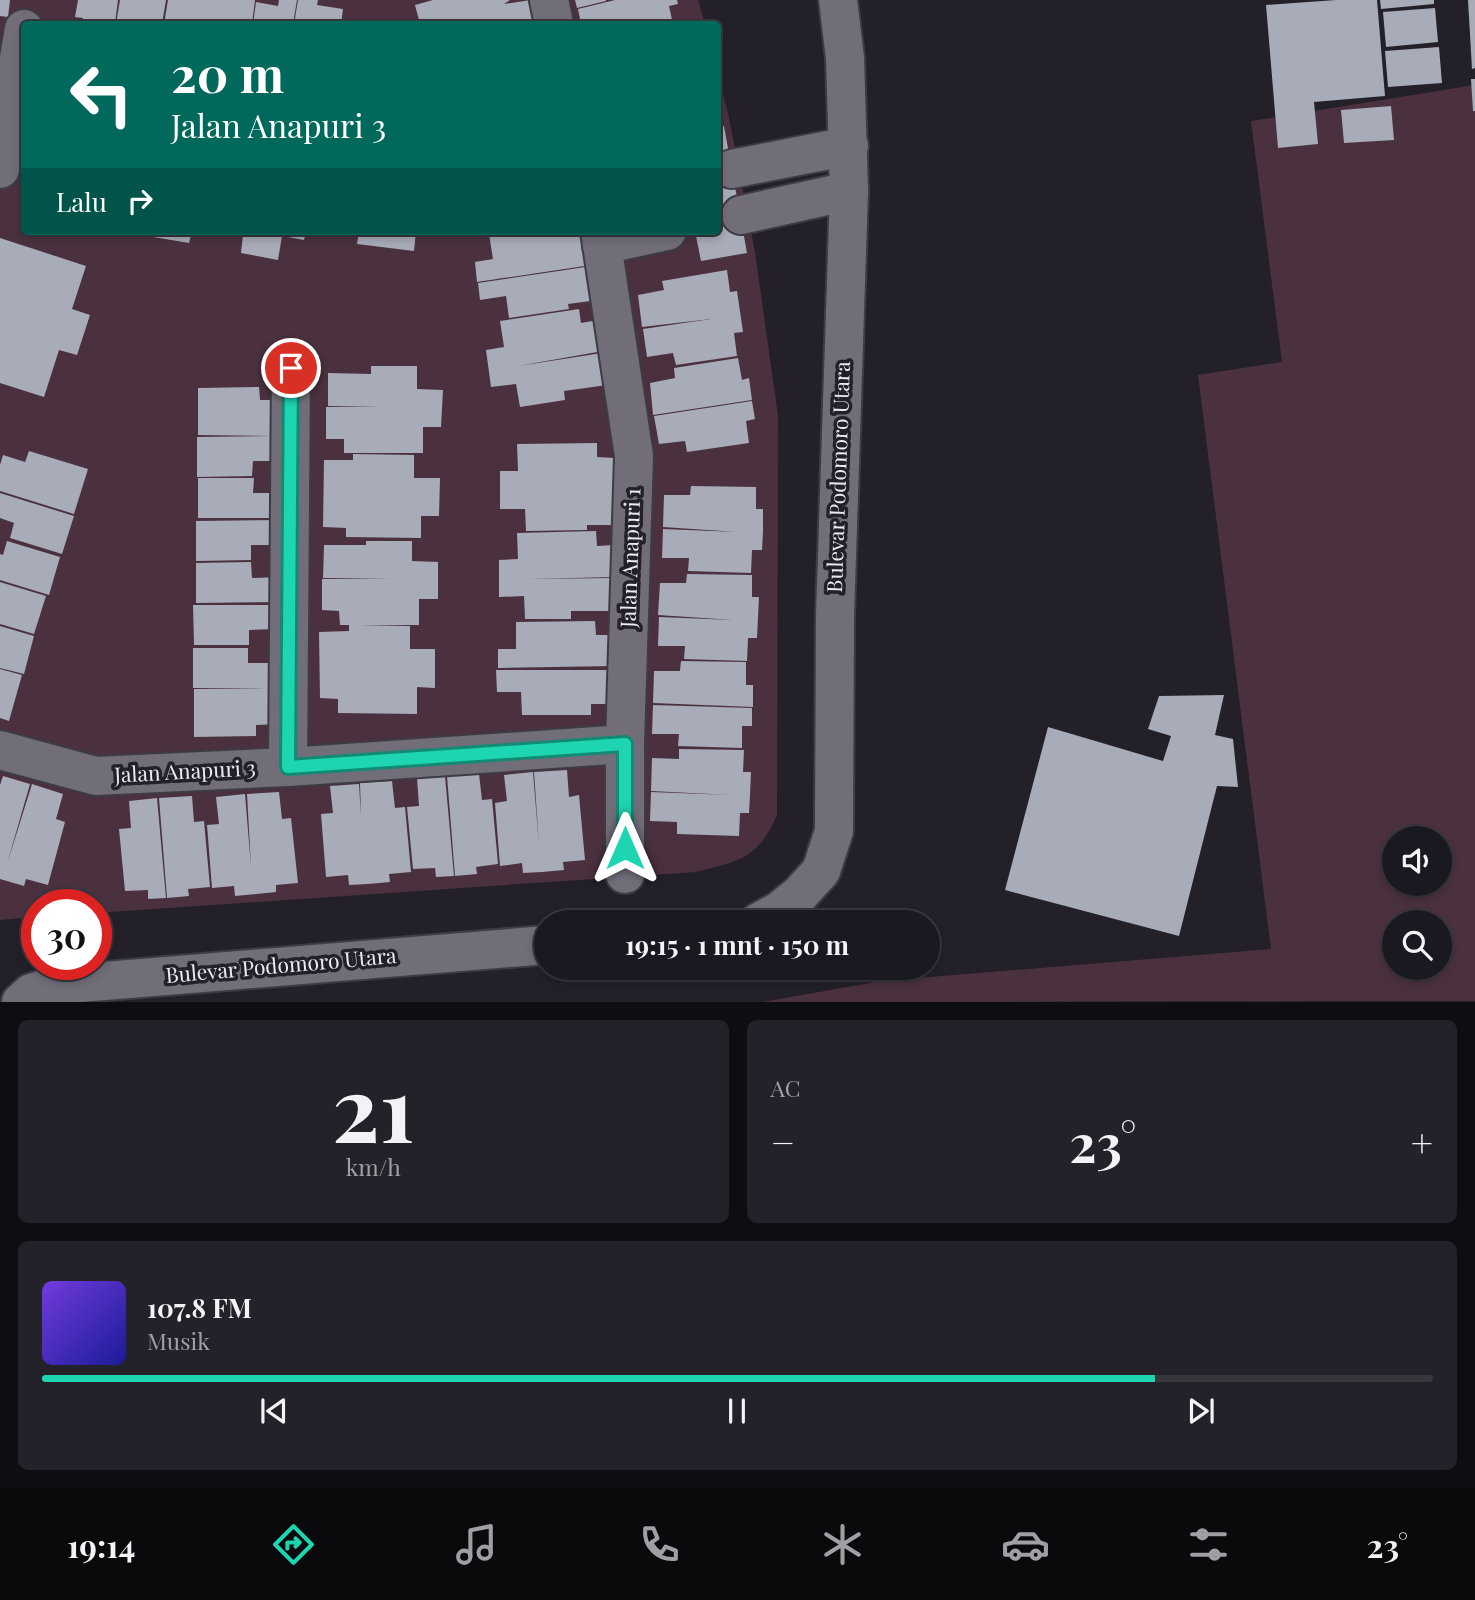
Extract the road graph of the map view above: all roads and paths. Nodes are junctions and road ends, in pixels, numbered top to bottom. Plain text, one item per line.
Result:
1 (30, 0) edge
2 (549, 0) edge
3 (838, 0) edge
4 (26, 21) edge
5 (553, 21) edge
6 (21, 74) edge
7 (849, 146) junction
8 (0, 169) edge
9 (732, 169) dead end
10 (849, 191) junction
11 (741, 215) dead end
12 (629, 235) edge
13 (601, 238) edge
14 (291, 368) dead end
15 (625, 744) junction
16 (0, 750) edge
17 (288, 767) junction
18 (625, 874) dead end
19 (780, 910) edge
20 (534, 946) edge
21 (21, 1002) edge

1 - 4 street
2 - 5 street
3 - 7 street, Bulevar Podomoro Utara
6 - 8 street
7 - 9 street
7 - 10 street, Bulevar Podomoro Utara
10 - 11 street
10 - 19 street, Bulevar Podomoro Utara
12 - 13 street
13 - 15 street, Jalan Anapuri 1
14 - 17 street
15 - 17 street, Jalan Anapuri 3
15 - 18 street, Jalan Anapuri 1
16 - 17 street, Jalan Anapuri 3
20 - 21 street, Bulevar Podomoro Utara

